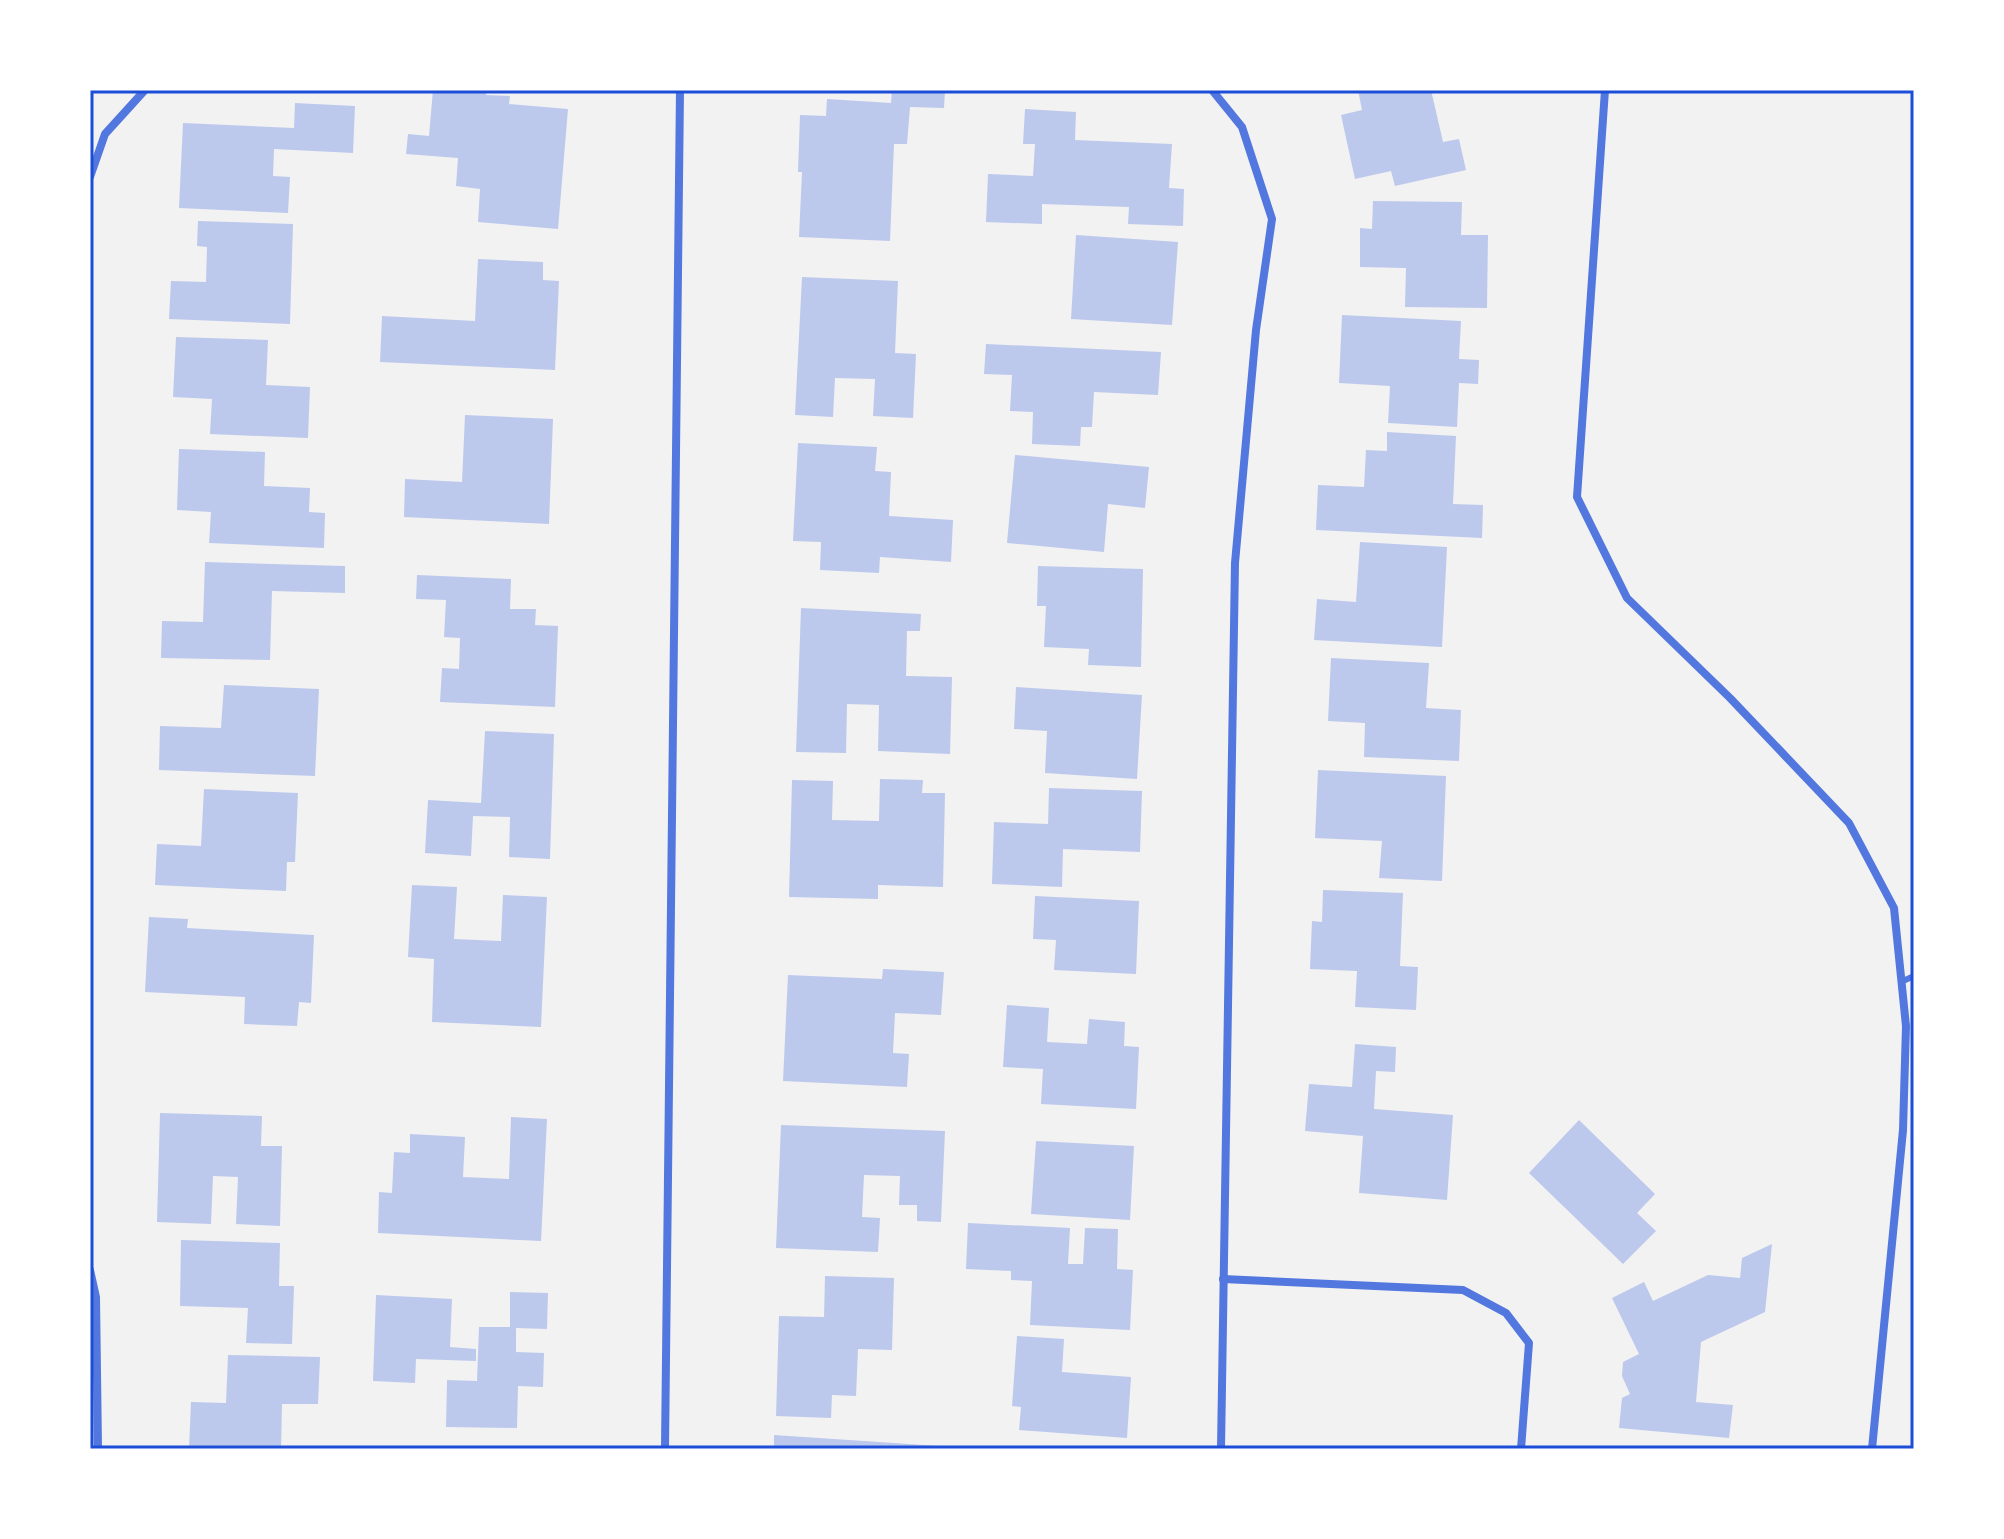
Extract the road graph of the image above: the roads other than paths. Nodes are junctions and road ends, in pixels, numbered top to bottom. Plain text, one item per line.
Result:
1 (145, 90) edge
2 (680, 90) edge
3 (1212, 90) edge
4 (1605, 90) edge
5 (90, 177) edge
6 (1914, 976) edge
7 (1903, 981) junction
8 (90, 1270) edge
9 (1223, 1279) junction
10 (93, 1298) edge
11 (98, 1449) edge
12 (665, 1449) edge
13 (1221, 1449) edge
14 (1521, 1449) edge
15 (1872, 1449) edge

1 - 5 street
2 - 12 street
3 - 9 street
4 - 7 street
6 - 7 lane
7 - 15 street
8 - 10 street
9 - 13 street
9 - 14 street
10 - 11 street

